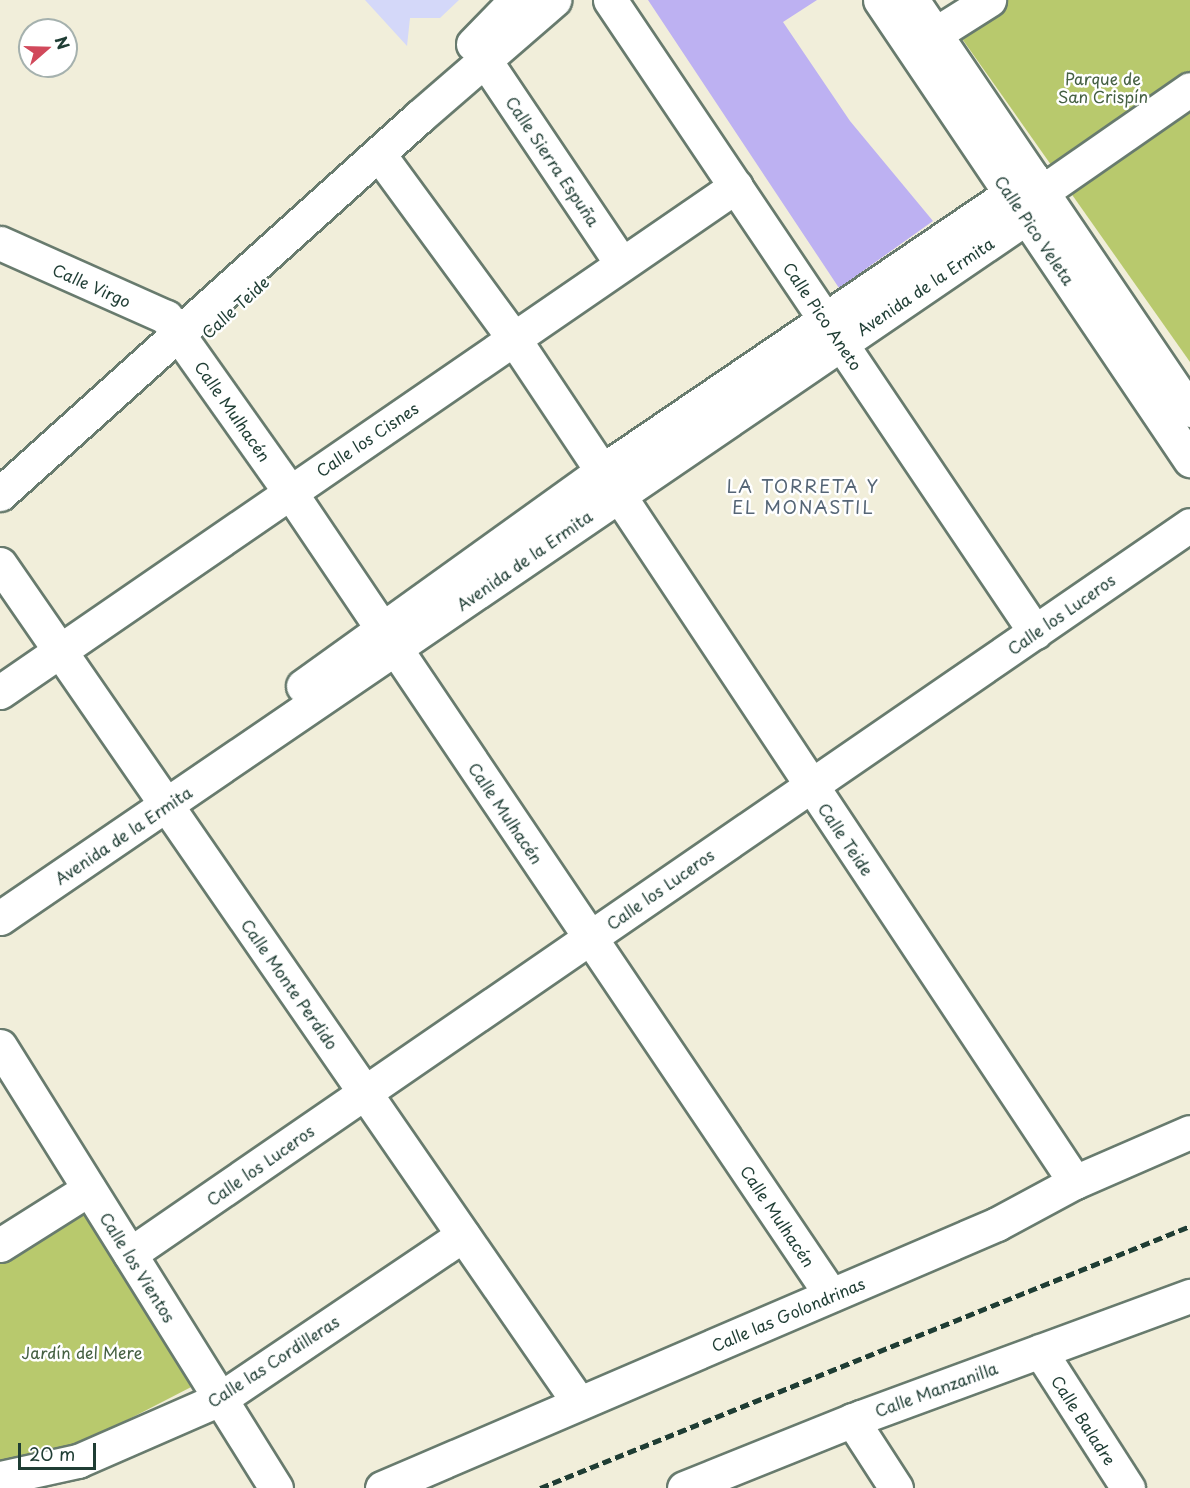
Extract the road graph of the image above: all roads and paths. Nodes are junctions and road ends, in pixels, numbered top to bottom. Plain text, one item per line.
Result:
1 (516, 0) edge
2 (554, 0) edge
3 (610, 0) edge
4 (880, 0) edge
5 (912, 0) edge
6 (989, 0) edge
7 (935, 34) junction
8 (484, 59) junction
9 (1190, 89) edge
10 (419, 117) junction
11 (386, 164) junction
12 (736, 186) junction
13 (1032, 197) junction
14 (0, 243) edge
15 (622, 264) junction
16 (834, 331) junction
17 (177, 333) junction
18 (514, 339) junction
19 (1190, 410) edge
20 (1190, 460) edge
21 (0, 470) edge
22 (610, 483) junction
23 (290, 492) junction
24 (0, 494) edge
25 (0, 520) edge
26 (1190, 525) edge
27 (0, 564) edge
28 (1035, 632) junction
29 (389, 640) junction
30 (60, 650) junction
31 (0, 692) edge
32 (810, 785) junction
33 (161, 797) junction
34 (0, 893) edge
35 (0, 918) edge
36 (590, 937) junction
37 (0, 1046) edge
38 (364, 1092) junction
39 (1190, 1132) edge
40 (1075, 1182) junction
41 (90, 1189) junction
42 (463, 1235) junction
43 (0, 1245) edge
44 (130, 1254) junction
45 (831, 1295) junction
46 (1190, 1296) edge
47 (1040, 1351) junction
48 (220, 1399) junction
49 (579, 1403) junction
50 (852, 1420) junction
51 (0, 1478) edge
52 (276, 1488) edge
53 (382, 1488) edge
54 (684, 1488) edge
55 (896, 1488) edge
56 (1128, 1488) edge

1 - 17 street
2 - 8 street
3 - 12 street, Calle Pico Aneto
4 - 13 street, Calle Pico Veleta
5 - 7 street, Calle Pico Veleta
6 - 7 street
7 - 13 street, Calle Pico Veleta
8 - 10 street
8 - 15 street, Calle Sierra Espuña
9 - 13 street, Avenida de la Ermita
10 - 11 street, Calle Teide
10 - 17 street
11 - 17 street, Calle Teide
11 - 18 street, Calle Teide
12 - 15 street, Calle los Cisnes
12 - 16 street, Calle Pico Aneto
13 - 16 street, Avenida de la Ermita
13 - 19 street, Calle Pico Veleta
13 - 20 street, Calle Pico Veleta
14 - 17 street, Calle Virgo
15 - 18 street, Calle los Cisnes
16 - 22 street, Avenida de la Ermita
16 - 28 street, Calle Pico Aneto
17 - 21 street
17 - 23 street, Calle Mulhacén
17 - 24 street
17 - 25 street, Calle Teide
18 - 22 street, Calle Teide
18 - 23 street, Calle los Cisnes
22 - 29 street, Avenida de la Ermita
22 - 32 street, Calle Teide
23 - 29 street, Calle Mulhacén
23 - 30 street, Calle los Cisnes
26 - 28 street, Calle los Luceros
27 - 30 street, Calle Monte Perdido
28 - 32 street, Calle los Luceros
29 - 33 street, Avenida de la Ermita
29 - 36 street, Calle Mulhacén
30 - 31 street, Calle los Cisnes
30 - 33 street, Calle Monte Perdido
32 - 36 street, Calle los Luceros
32 - 40 street, Calle Teide
33 - 34 street, Avenida de la Ermita
33 - 35 street, Avenida de la Ermita
33 - 38 street, Calle Monte Perdido
36 - 38 street, Calle los Luceros
36 - 45 street, Calle Mulhacén
37 - 41 street, Calle los Vientos
38 - 42 street, Calle Monte Perdido
38 - 44 street, Calle los Luceros
39 - 40 street, Calle las Golondrinas
40 - 45 street, Calle las Golondrinas
41 - 43 street
41 - 44 street, Calle los Vientos
42 - 48 street, Calle las Cordilleras
42 - 49 street, Calle Monte Perdido
44 - 48 street, Calle los Vientos
45 - 49 street, Calle las Golondrinas
46 - 47 street, Calle Manzanilla
47 - 50 street, Calle Manzanilla
47 - 56 street, Calle Baladre
48 - 51 street, Calle las Cordilleras
48 - 52 street, Calle los Vientos
49 - 53 street, Calle las Golondrinas
50 - 54 street, Calle Manzanilla
50 - 55 street

